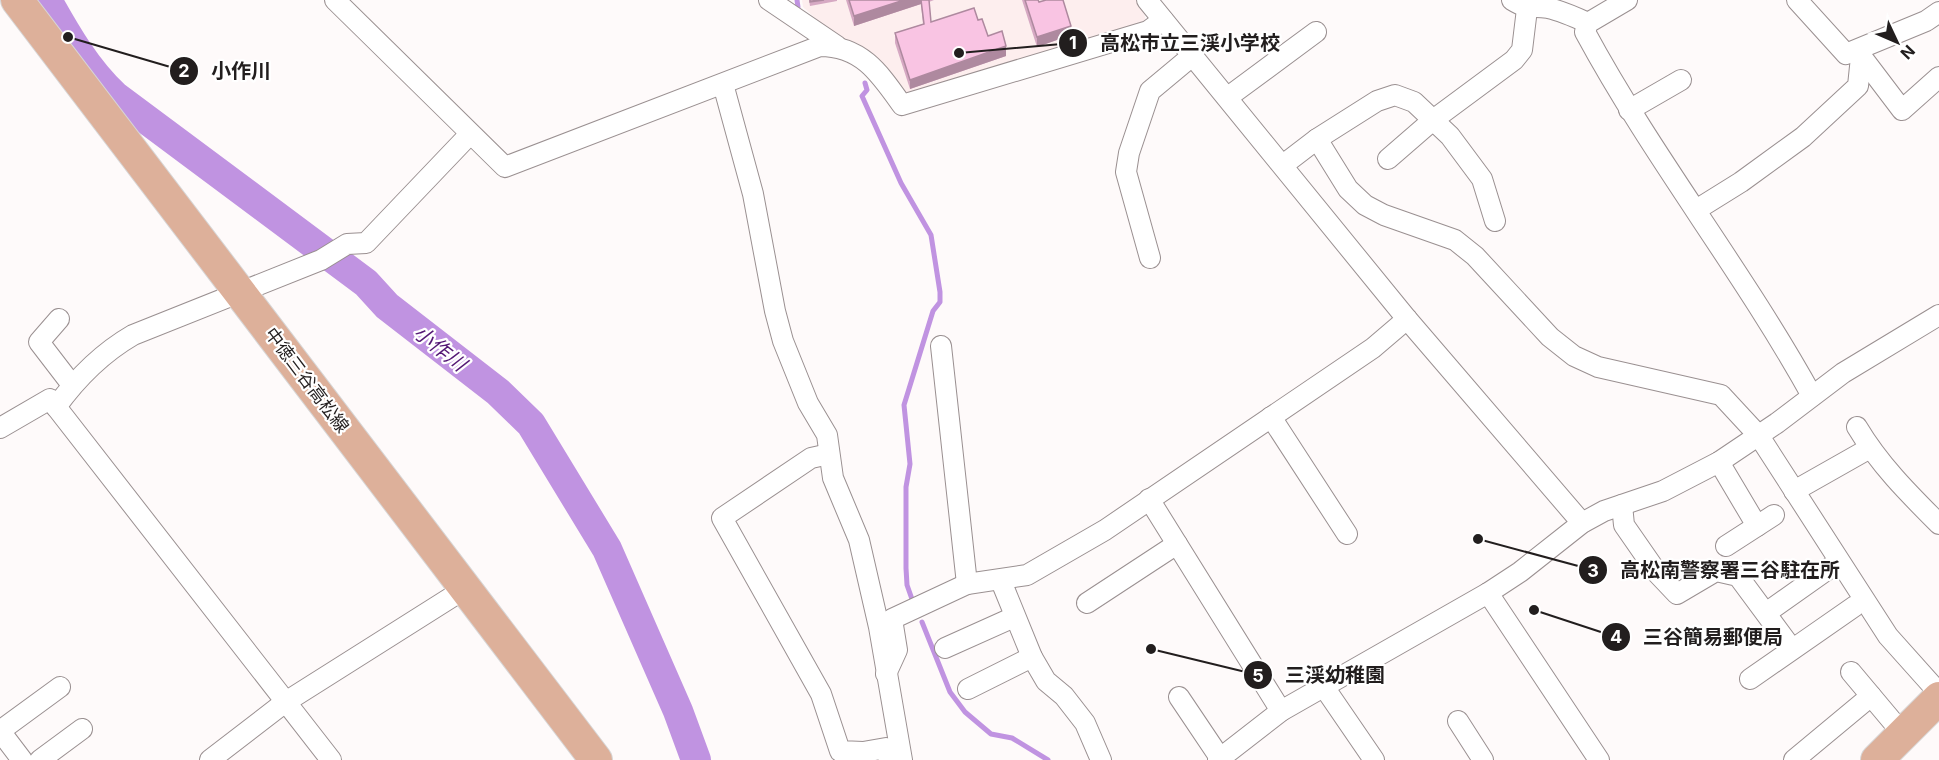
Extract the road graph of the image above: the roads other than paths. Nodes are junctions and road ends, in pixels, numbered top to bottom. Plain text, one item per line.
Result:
1 (17, 0) edge
2 (335, 0) edge
3 (769, 0) edge
4 (1147, 0) edge
5 (1627, 0) edge
6 (1797, 0) edge
7 (1519, 4) edge
8 (1939, 12) edge
9 (1163, 20) junction
10 (1588, 24) junction
11 (1317, 32) dead end
12 (837, 46) junction
13 (1859, 53) junction
14 (1192, 56) junction
15 (1939, 77) edge
16 (1681, 80) dead end
17 (723, 84) junction
18 (1228, 97) junction
19 (1629, 110) junction
20 (1433, 120) junction
21 (470, 134) junction
22 (1317, 139) junction
23 (1388, 159) dead end
24 (1283, 165) junction
25 (1696, 210) junction
26 (1495, 221) dead end
27 (1150, 258) dead end
28 (241, 292) junction
29 (1939, 315) edge
30 (59, 319) dead end
31 (1407, 319) junction
32 (941, 346) dead end
33 (72, 385) junction
34 (1812, 396) junction
35 (56, 407) junction
36 (1271, 417) junction
37 (1857, 427) dead end
38 (0, 428) edge
39 (1759, 436) junction
40 (1869, 448) junction
41 (829, 454) junction
42 (1719, 462) junction
43 (1794, 491) junction
44 (1149, 500) junction
45 (1622, 505) junction
46 (1774, 515) dead end
47 (1582, 523) junction
48 (1939, 524) edge
49 (1757, 526) junction
50 (1347, 534) dead end
51 (1177, 544) junction
52 (1726, 546) dead end
53 (1831, 567) dead end
54 (1001, 581) junction
55 (967, 584) junction
56 (466, 588) junction
57 (1488, 593) junction
58 (1087, 603) dead end
59 (1855, 606) dead end
60 (1766, 613) junction
61 (1014, 617) junction
62 (945, 648) dead end
63 (1792, 649) junction
64 (1032, 657) junction
65 (1851, 672) dead end
66 (886, 674) junction
67 (1750, 679) dead end
68 (60, 687) dead end
69 (1324, 687) junction
70 (968, 689) dead end
71 (1939, 695) edge
72 (1871, 696) junction
73 (1179, 697) dead end
74 (284, 703) junction
75 (1281, 711) junction
76 (1458, 721) dead end
77 (82, 729) dead end
78 (0, 731) edge
79 (1889, 751) edge
80 (1219, 759) edge
81 (1798, 759) edge
82 (22, 760) edge
83 (40, 760) edge
84 (210, 760) edge
85 (331, 760) edge
86 (596, 760) edge
87 (889, 760) edge
88 (902, 760) edge
89 (1101, 760) edge
90 (1374, 760) edge
91 (1483, 760) edge
92 (1599, 760) edge

1 - 28 main road, 中徳三谷高松線
2 - 21 street
3 - 12 street
4 - 9 street
5 - 10 street
6 - 13 street
7 - 10 street
7 - 20 street
8 - 13 street
9 - 12 street
9 - 14 street
10 - 19 street
11 - 18 street
12 - 17 street
13 - 15 street
13 - 25 street
14 - 18 street
14 - 27 street
16 - 19 street
17 - 21 street
17 - 41 street
18 - 24 street
19 - 25 street
20 - 22 street
20 - 23 street
20 - 26 street
21 - 28 street
22 - 24 street
22 - 39 street
24 - 31 street
25 - 34 street
28 - 33 street
28 - 56 main road, 中徳三谷高松線
29 - 34 street
30 - 33 street
31 - 36 street
31 - 47 street
32 - 55 street
33 - 35 street
34 - 39 street
35 - 38 street
35 - 74 street
36 - 44 street
36 - 50 street
37 - 40 street
39 - 42 street
39 - 43 street
40 - 43 street
40 - 48 street
41 - 66 street
41 - 87 street
42 - 45 street
42 - 49 street
43 - 71 street
44 - 51 street
44 - 54 street
45 - 47 street
45 - 60 street
46 - 49 street
47 - 57 street
49 - 52 street
51 - 58 street
51 - 75 street
53 - 60 street
54 - 55 street
54 - 61 street
55 - 66 street
56 - 74 street
56 - 86 main road, 中徳三谷高松線
57 - 69 street
57 - 92 street
59 - 63 street
60 - 63 street
61 - 62 street
61 - 64 street
63 - 67 street
64 - 70 street
64 - 89 street
65 - 72 street
66 - 88 street
68 - 78 street
69 - 75 street
69 - 90 street
71 - 79 main road
72 - 79 street
72 - 81 street
73 - 80 street
74 - 84 street
74 - 85 street
75 - 80 street
76 - 91 street
77 - 83 street
78 - 82 street

